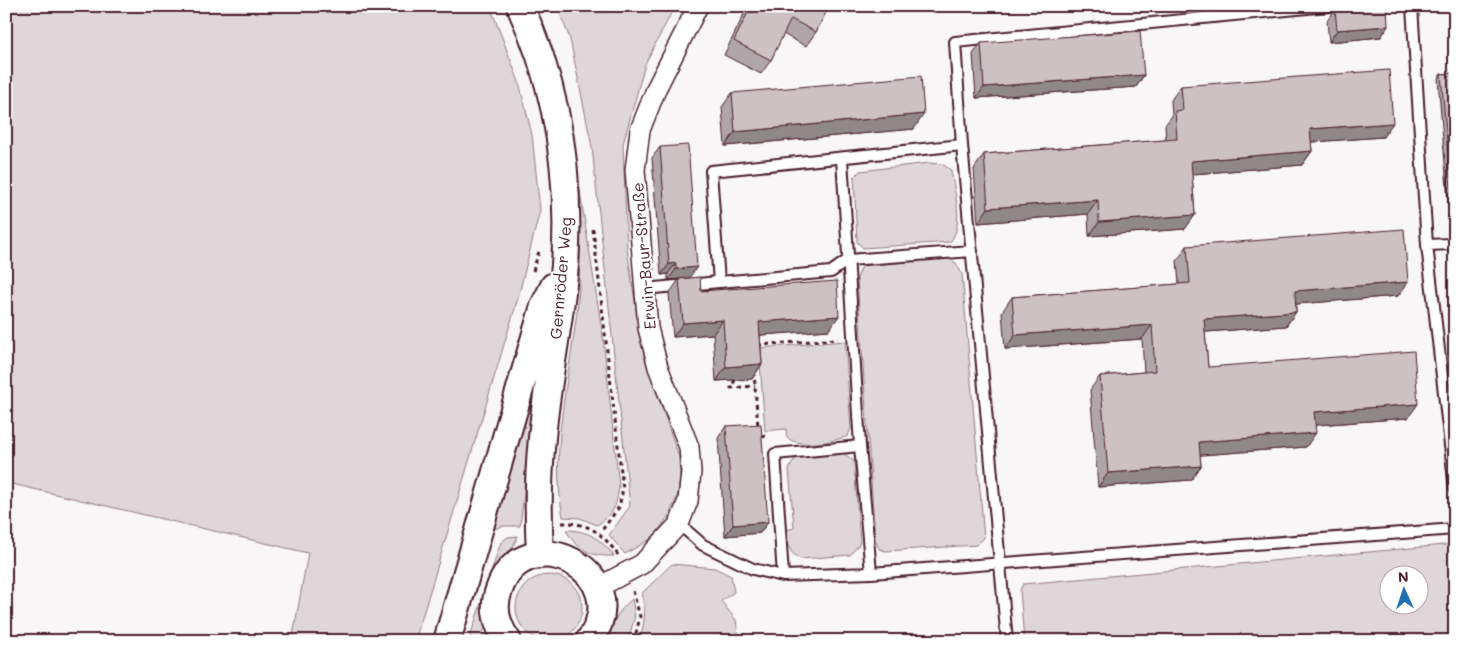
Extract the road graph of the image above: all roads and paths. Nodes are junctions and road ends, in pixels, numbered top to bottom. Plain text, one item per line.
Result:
1 (520, 6) edge
2 (698, 6) edge
3 (1328, 6) edge
4 (1412, 6) edge
5 (962, 145) junction
6 (842, 159) junction
7 (592, 222) dead end
8 (1452, 244) dead end
9 (1427, 245) junction
10 (540, 246) dead end
11 (972, 251) junction
12 (848, 260) junction
13 (564, 265) junction
14 (532, 274) dead end
15 (719, 282) junction
16 (644, 290) junction
17 (854, 338) junction
18 (753, 346) edge
19 (754, 370) edge
20 (735, 380) edge
21 (754, 386) junction
22 (860, 446) junction
23 (775, 454) junction
24 (1455, 489) edge
25 (679, 524) junction
26 (1455, 529) edge
27 (600, 533) dead end
28 (540, 555) junction
29 (1000, 562) junction
30 (871, 573) junction
31 (783, 576) junction
32 (597, 588) junction
33 (634, 593) dead end
34 (447, 641) edge
35 (508, 641) edge
36 (589, 641) edge
37 (634, 641) edge
38 (1007, 641) edge

1 - 13 main road, Gernröder Weg
2 - 16 street, Erwin-Baur-Straße
3 - 5 lane
4 - 9 lane
5 - 6 lane
5 - 11 lane
6 - 12 lane
6 - 15 lane
7 - 27 path
8 - 9 lane
9 - 24 lane
10 - 14 path
11 - 12 lane
11 - 29 lane
12 - 15 lane
12 - 17 lane
13 - 28 main road, Gernröder Weg
13 - 34 main road
15 - 16 lane
16 - 25 street, Erwin-Baur-Straße
17 - 18 path
17 - 22 lane
19 - 21 path
20 - 21 path
21 - 23 path
22 - 23 lane
22 - 30 lane
23 - 31 lane
25 - 31 lane
25 - 32 street, Erwin-Baur-Straße
26 - 29 lane
28 - 32 main road
28 - 35 main road
29 - 30 lane
29 - 38 lane
30 - 31 lane
32 - 36 main road
33 - 37 path

